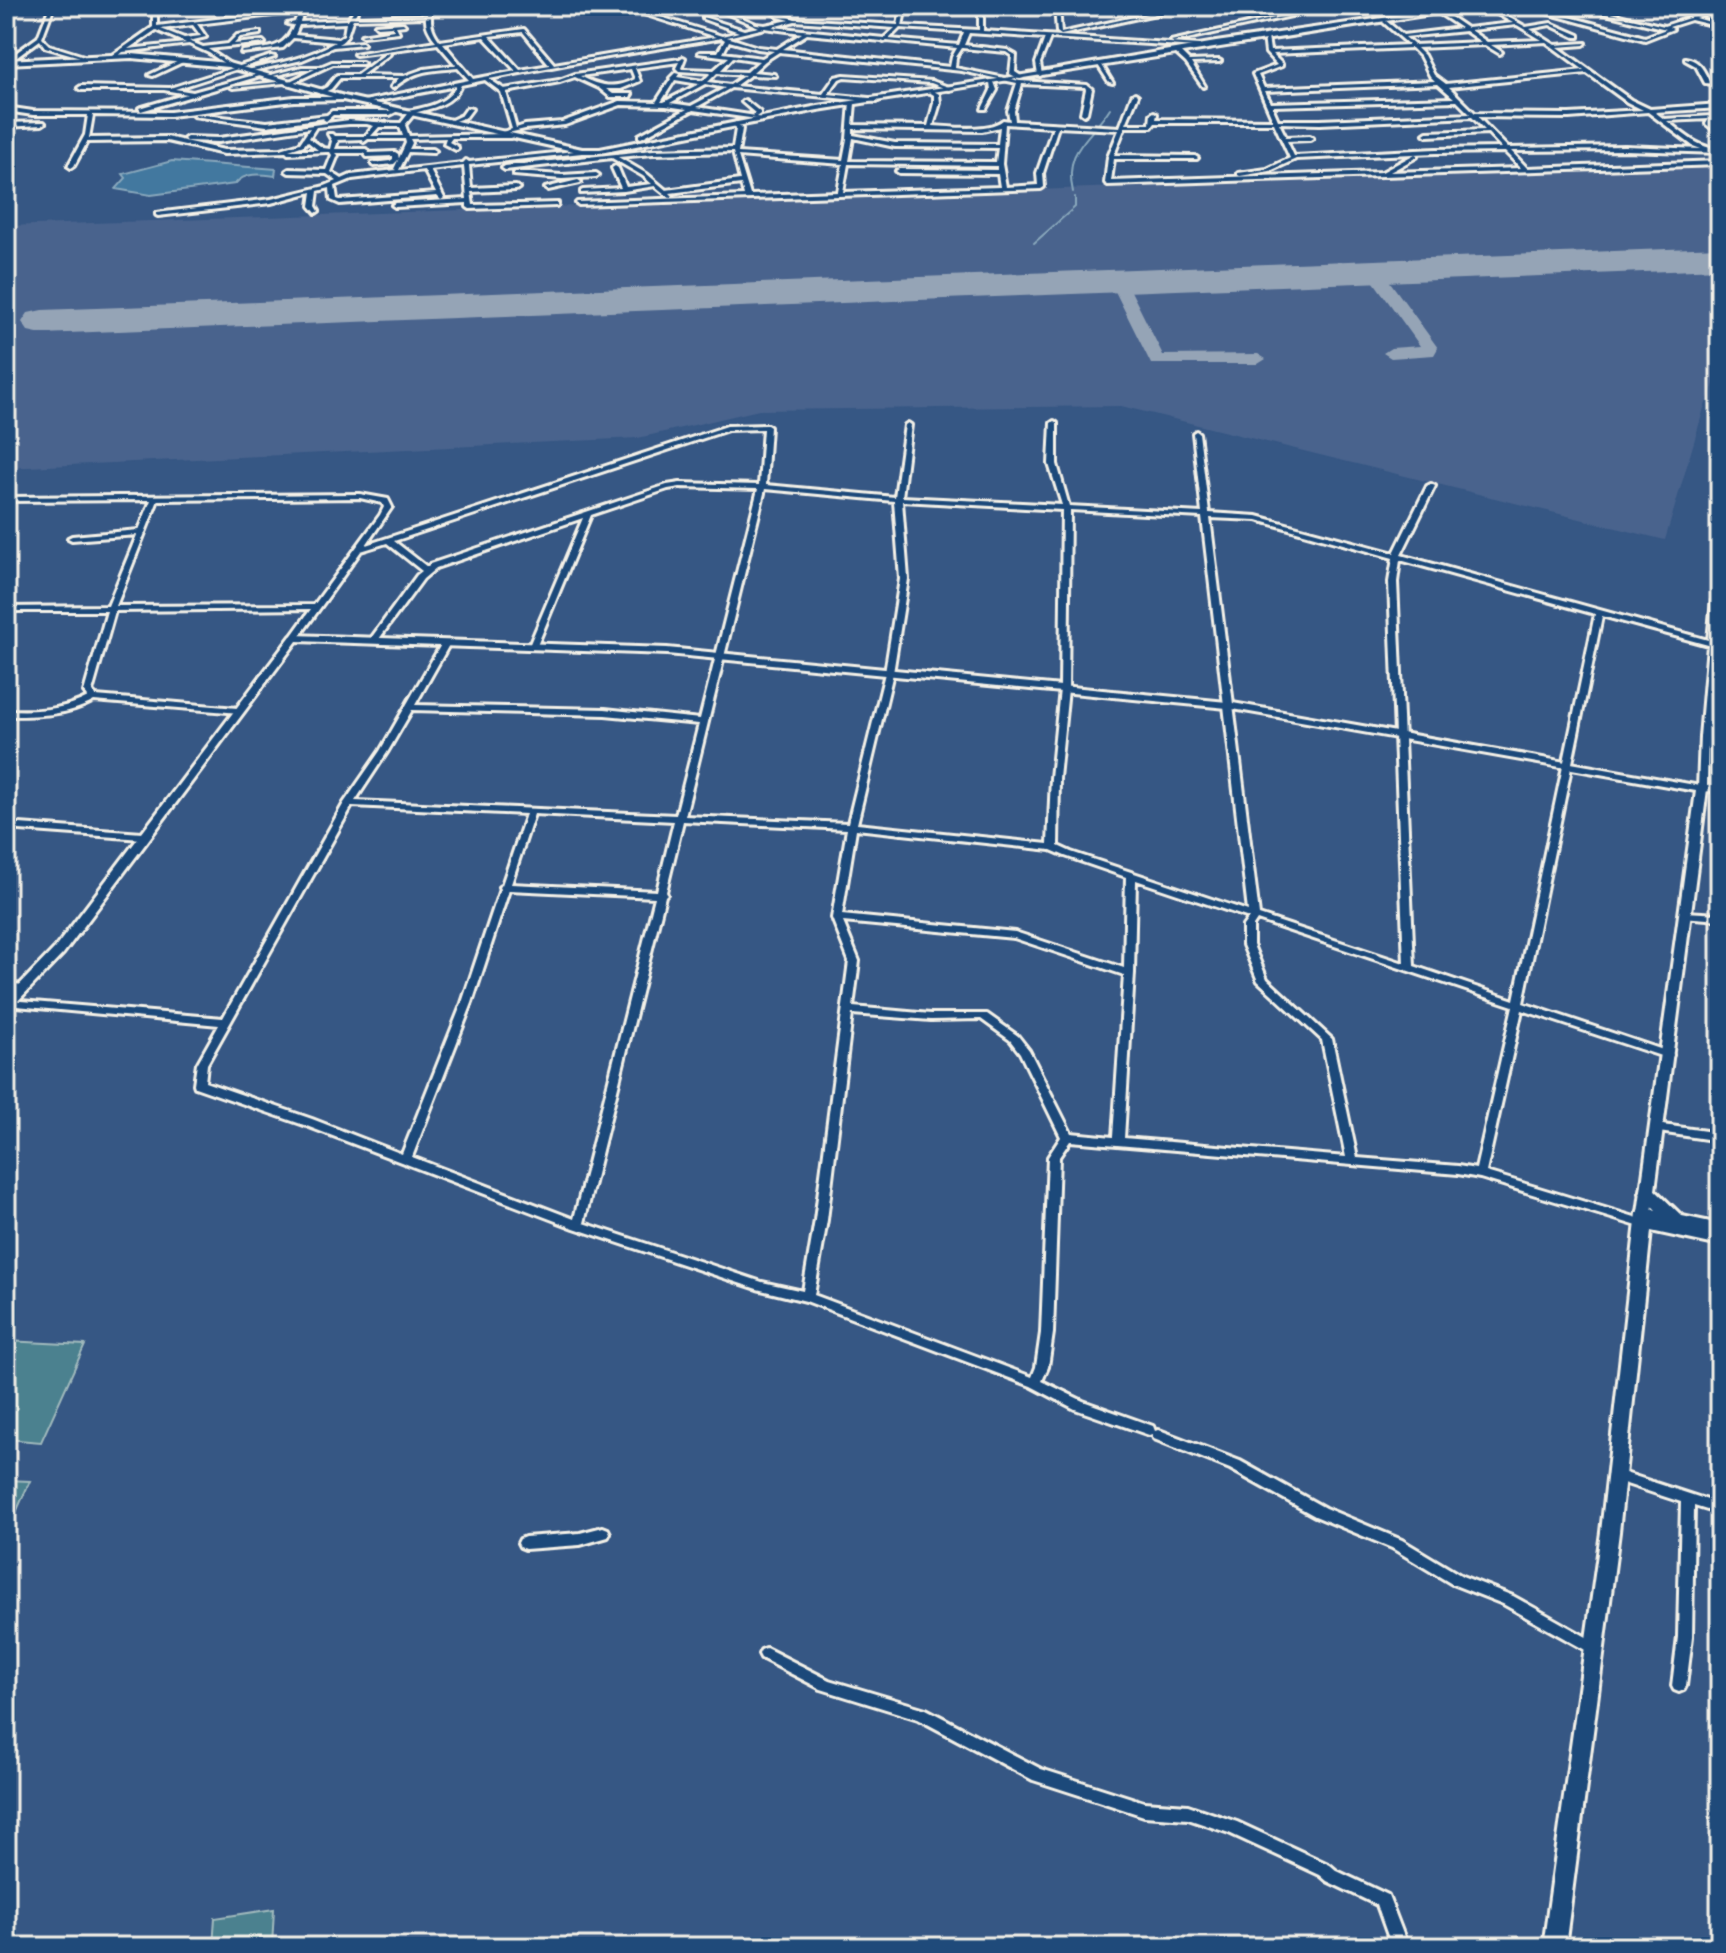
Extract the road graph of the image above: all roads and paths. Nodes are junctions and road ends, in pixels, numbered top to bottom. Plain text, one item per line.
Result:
1 (52, 6) edge
2 (155, 6) edge
3 (251, 6) edge
4 (326, 6) edge
5 (358, 6) edge
6 (430, 6) edge
7 (620, 6) edge
8 (711, 6) edge
9 (763, 6) edge
10 (904, 6) edge
11 (981, 6) edge
12 (1057, 6) edge
13 (1137, 6) edge
14 (1190, 6) edge
15 (1335, 6) edge
16 (1420, 6) edge
17 (1479, 6) edge
18 (1485, 6) edge
19 (1523, 6) edge
20 (1576, 6) edge
21 (1709, 7) edge
22 (303, 8) edge
23 (1720, 9) edge
24 (1442, 13) junction
25 (251, 16) junction
26 (428, 16) junction
27 (1139, 17) junction
28 (705, 18) dead end
29 (1691, 18) junction
30 (795, 20) junction
31 (1385, 21) junction
32 (350, 22) junction
33 (194, 23) junction
34 (289, 24) dead end
35 (299, 24) junction
36 (403, 24) dead end
37 (1519, 24) junction
38 (393, 25) junction
39 (377, 26) dead end
40 (900, 26) junction
41 (1719, 26) edge
42 (765, 27) junction
43 (1665, 27) junction
44 (155, 28) junction
45 (1526, 28) junction
46 (1465, 29) junction
47 (967, 31) junction
48 (744, 32) junction
49 (981, 32) junction
50 (1059, 32) junction
51 (258, 33) dead end
52 (805, 33) junction
53 (485, 35) junction
54 (292, 36) junction
55 (1403, 36) junction
56 (1577, 36) dead end
57 (1048, 37) junction
58 (1266, 37) junction
59 (40, 38) junction
60 (362, 38) junction
61 (725, 38) junction
62 (1065, 38) junction
63 (181, 40) junction
64 (701, 40) junction
65 (341, 41) junction
66 (884, 41) junction
67 (1546, 41) junction
68 (263, 42) dead end
69 (439, 42) junction
70 (189, 43) junction
71 (1160, 43) junction
72 (672, 44) junction
73 (1487, 44) junction
74 (1584, 44) dead end
75 (230, 46) junction
76 (309, 46) dead end
77 (724, 46) junction
78 (960, 46) junction
79 (1198, 46) junction
80 (1554, 46) junction
81 (330, 47) junction
82 (1414, 47) junction
83 (201, 48) junction
84 (388, 49) junction
85 (777, 50) junction
86 (124, 51) junction
87 (1176, 51) junction
88 (243, 52) dead end
89 (700, 53) dead end
90 (1268, 53) junction
91 (1500, 53) dead end
92 (356, 54) dead end
93 (718, 54) junction
94 (115, 56) junction
95 (732, 56) junction
96 (82, 57) junction
97 (273, 57) dead end
98 (328, 59) dead end
99 (1687, 59) dead end
100 (185, 60) junction
101 (682, 60) junction
102 (763, 60) junction
103 (1219, 61) dead end
104 (6, 62) edge
105 (708, 62) dead end
106 (1188, 62) junction
107 (362, 63) dead end
108 (228, 65) junction
109 (557, 65) junction
110 (1100, 65) junction
111 (460, 66) junction
112 (632, 66) junction
113 (321, 68) junction
114 (243, 69) junction
115 (681, 69) junction
116 (952, 69) junction
117 (1589, 71) junction
118 (718, 72) junction
119 (520, 73) junction
120 (151, 75) dead end
121 (359, 75) junction
122 (575, 75) junction
123 (748, 75) junction
124 (774, 75) dead end
125 (1040, 75) junction
126 (403, 77) junction
127 (672, 78) junction
128 (1011, 79) junction
129 (487, 80) junction
130 (1021, 80) junction
131 (265, 82) junction
132 (287, 82) junction
133 (473, 82) junction
134 (1111, 82) dead end
135 (704, 83) junction
136 (992, 83) junction
137 (1442, 84) junction
138 (1720, 84) edge
139 (459, 85) junction
140 (1203, 86) dead end
141 (393, 87) dead end
142 (732, 87) junction
143 (1339, 87) junction
144 (81, 88) dead end
145 (601, 88) junction
146 (170, 89) junction
147 (745, 89) junction
148 (951, 89) junction
149 (1263, 90) junction
150 (204, 91) junction
151 (503, 91) junction
152 (320, 92) junction
153 (932, 92) junction
154 (195, 93) junction
155 (630, 95) dead end
156 (734, 95) dead end
157 (825, 95) junction
158 (1135, 95) dead end
159 (343, 98) junction
160 (413, 99) junction
161 (1458, 99) junction
162 (877, 100) junction
163 (362, 102) junction
164 (657, 102) junction
165 (668, 102) junction
166 (745, 102) dead end
167 (852, 103) junction
168 (1349, 104) junction
169 (1269, 105) junction
170 (1720, 106) edge
171 (693, 107) junction
172 (1218, 107) dead end
173 (984, 108) dead end
174 (6, 109) edge
175 (469, 109) dead end
176 (1649, 111) junction
177 (403, 112) junction
178 (360, 113) junction
179 (1084, 113) dead end
180 (1720, 113) edge
181 (91, 114) junction
182 (104, 114) junction
183 (170, 114) junction
184 (1154, 114) dead end
185 (1475, 115) junction
186 (326, 116) junction
187 (759, 117) junction
188 (1711, 117) junction
189 (1664, 120) junction
190 (1013, 121) junction
191 (1153, 121) junction
192 (1223, 121) junction
193 (451, 122) junction
194 (1275, 122) junction
195 (42, 123) dead end
196 (355, 123) junction
197 (736, 124) junction
198 (1056, 124) junction
199 (6, 125) edge
200 (325, 125) junction
201 (378, 125) junction
202 (402, 125) junction
203 (1002, 125) junction
204 (314, 126) junction
205 (851, 127) junction
206 (1122, 127) junction
207 (930, 128) junction
208 (1490, 131) junction
209 (340, 132) dead end
210 (510, 133) junction
211 (1720, 133) edge
212 (1427, 134) dead end
213 (1435, 134) junction
214 (641, 136) dead end
215 (850, 136) junction
216 (333, 137) junction
217 (408, 137) junction
218 (450, 137) junction
219 (1310, 138) dead end
220 (167, 139) junction
221 (365, 139) junction
222 (1285, 139) junction
223 (86, 140) junction
224 (308, 140) junction
225 (1000, 146) junction
226 (328, 149) junction
227 (353, 149) junction
228 (406, 150) junction
229 (282, 151) junction
230 (433, 151) dead end
231 (582, 151) junction
232 (1424, 151) junction
233 (1455, 151) junction
234 (1510, 151) junction
235 (1717, 151) edge
236 (675, 152) junction
237 (736, 152) junction
238 (614, 157) junction
239 (1111, 157) junction
240 (553, 158) junction
241 (1195, 158) dead end
242 (1295, 158) junction
243 (590, 159) junction
244 (466, 162) junction
245 (620, 162) junction
246 (847, 162) junction
247 (899, 162) junction
248 (1720, 163) edge
249 (374, 164) dead end
250 (452, 164) junction
251 (999, 164) junction
252 (71, 166) dead end
253 (426, 168) junction
254 (505, 168) dead end
255 (1525, 169) junction
256 (289, 171) dead end
257 (396, 171) junction
258 (899, 171) junction
259 (328, 172) junction
260 (639, 172) junction
261 (1000, 172) junction
262 (1383, 173) junction
263 (562, 177) junction
264 (596, 178) junction
265 (340, 180) junction
266 (1224, 181) junction
267 (741, 182) junction
268 (332, 184) junction
269 (567, 184) junction
270 (653, 185) junction
271 (1003, 187) junction
272 (548, 188) dead end
273 (624, 189) junction
274 (315, 190) junction
275 (469, 190) junction
276 (599, 191) junction
277 (583, 192) dead end
278 (665, 192) junction
279 (899, 192) junction
280 (570, 193) dead end
281 (439, 194) junction
282 (840, 194) junction
283 (747, 196) junction
284 (674, 200) junction
285 (442, 201) junction
286 (470, 201) junction
287 (579, 203) dead end
288 (556, 204) dead end
289 (395, 205) dead end
290 (316, 211) dead end
291 (158, 214) dead end
292 (1054, 423) dead end
293 (908, 425) dead end
294 (1196, 433) dead end
295 (1431, 486) dead end
296 (762, 487) junction
297 (156, 497) junction
298 (6, 499) edge
299 (898, 499) junction
300 (1066, 507) junction
301 (588, 514) junction
302 (1206, 515) junction
303 (143, 532) junction
304 (72, 538) dead end
305 (388, 540) junction
306 (358, 550) junction
307 (1397, 554) junction
308 (426, 570) junction
309 (1716, 601) dead end
310 (112, 607) junction
311 (315, 607) junction
312 (6, 609) edge
313 (1599, 612) junction
314 (294, 638) junction
315 (373, 641) junction
316 (446, 643) junction
317 (533, 646) junction
318 (1715, 646) edge
319 (721, 657) junction
320 (889, 673) junction
321 (1064, 689) junction
322 (93, 698) junction
323 (1227, 705) junction
324 (408, 707) junction
325 (237, 711) junction
326 (6, 713) edge
327 (1705, 717) junction
328 (1720, 720) edge
329 (703, 722) junction
330 (1398, 734) junction
331 (1569, 764) junction
332 (1720, 787) edge
333 (1702, 789) junction
334 (349, 803) junction
335 (531, 811) junction
336 (682, 817) junction
337 (6, 826) edge
338 (852, 826) junction
339 (142, 836) junction
340 (1053, 847) junction
341 (1131, 875) junction
342 (504, 887) junction
343 (662, 894) junction
344 (1685, 915) junction
345 (1254, 917) junction
346 (1720, 917) edge
347 (837, 918) junction
348 (1409, 967) junction
349 (1129, 973) junction
350 (6, 986) edge
351 (23, 988) junction
352 (7, 1004) edge
353 (1518, 1005) junction
354 (848, 1010) junction
355 (225, 1022) junction
356 (1668, 1055) junction
357 (1656, 1128) junction
358 (1067, 1137) junction
359 (1720, 1137) edge
360 (1118, 1139) junction
361 (405, 1160) junction
362 (1352, 1161) junction
363 (1480, 1174) junction
364 (1648, 1193) junction
365 (578, 1225) junction
366 (1643, 1226) junction
367 (1677, 1226) junction
368 (1720, 1230) edge
369 (1720, 1240) edge
370 (808, 1297) junction
371 (1035, 1383) junction
372 (1616, 1475) junction
373 (1688, 1498) junction
374 (1720, 1509) edge
375 (603, 1533) dead end
376 (525, 1543) dead end
377 (1594, 1648) junction
378 (766, 1654) dead end
379 (1679, 1686) dead end
380 (1400, 1947) edge
381 (1554, 1947) edge

1 - 59 street
2 - 44 street
3 - 25 street
4 - 22 street
5 - 32 street
6 - 26 street
7 - 61 street
8 - 42 street
9 - 30 street
10 - 40 street
11 - 49 street
12 - 50 street
13 - 27 street
14 - 27 street
15 - 71 street
16 - 24 street
17 - 24 main road
18 - 37 street
19 - 43 street
20 - 43 street
21 - 23 street
22 - 25 street
22 - 35 street
23 - 29 street
24 - 31 main road
24 - 46 street
25 - 33 street
26 - 32 street
26 - 69 street
27 - 50 street
28 - 48 street
29 - 41 street
29 - 43 street
30 - 40 street
30 - 42 street
31 - 55 street
31 - 58 main road
32 - 35 street
32 - 60 street
32 - 65 street
33 - 44 street
33 - 63 street
34 - 35 street
35 - 54 street
36 - 38 street
37 - 45 street
37 - 46 street
38 - 39 street
38 - 60 street
40 - 47 street
40 - 66 street
42 - 48 street
42 - 52 street
44 - 63 street
44 - 86 street
45 - 56 street
45 - 67 street
46 - 55 street
46 - 73 street
47 - 49 street
47 - 78 street
48 - 61 street
49 - 57 street
50 - 62 street
51 - 75 street
52 - 66 street
52 - 85 street
53 - 69 street
53 - 109 street
53 - 119 street
54 - 65 street
54 - 88 street
55 - 82 street
57 - 62 street
57 - 125 street
58 - 79 main road
58 - 90 street
59 - 96 street
59 - 104 street
60 - 81 street
61 - 64 street
61 - 77 street
61 - 85 street
62 - 71 street
63 - 70 street
64 - 72 street
64 - 77 street
65 - 81 street
66 - 78 street
67 - 73 street
67 - 80 street
68 - 75 street
69 - 84 street
69 - 111 street
70 - 83 street
70 - 86 street
71 - 79 street
72 - 101 street
72 - 109 street
73 - 82 street
73 - 91 street
74 - 80 street
75 - 83 street
76 - 81 street
77 - 93 street
78 - 116 street
78 - 130 street
79 - 87 main road
80 - 117 street
81 - 114 street
82 - 90 street
82 - 137 street
83 - 108 street
84 - 92 street
84 - 121 street
85 - 102 street
85 - 116 street
86 - 94 street
87 - 106 street
87 - 110 main road
89 - 93 street
90 - 149 street
93 - 95 street
93 - 105 street
94 - 96 main road
94 - 100 main road
95 - 102 street
95 - 118 street
96 - 104 main road
97 - 114 street
98 - 113 street
99 - 138 street
100 - 108 main road
100 - 120 street
101 - 112 street
101 - 115 street
102 - 123 street
103 - 106 street
106 - 140 street
107 - 113 street
108 - 114 main road
109 - 119 street
109 - 122 street
110 - 125 main road
110 - 134 street
111 - 126 street
111 - 133 street
112 - 122 street
112 - 145 street
113 - 131 street
113 - 132 street
114 - 131 main road
114 - 146 street
115 - 118 street
115 - 127 street
116 - 128 street
117 - 137 street
117 - 176 street
118 - 123 street
118 - 135 street
119 - 129 street
121 - 126 street
121 - 152 street
122 - 145 street
122 - 151 street
123 - 124 street
123 - 142 street
125 - 130 main road
126 - 141 street
127 - 135 street
127 - 164 street
128 - 130 main road
128 - 136 main road
129 - 133 street
129 - 151 street
130 - 179 street
130 - 190 street
131 - 132 main road
131 - 150 street
131 - 150 street
132 - 152 main road
133 - 139 street
135 - 142 street
135 - 165 street
136 - 148 main road
136 - 173 street
137 - 143 street
137 - 161 street
139 - 160 street
139 - 177 street
142 - 147 street
142 - 171 street
143 - 149 street
143 - 168 street
144 - 146 street
145 - 155 street
146 - 154 street
147 - 156 street
147 - 157 street
148 - 153 main road
148 - 157 street
149 - 169 street
150 - 154 street
151 - 210 street
152 - 159 main road
153 - 162 main road
153 - 207 street
154 - 182 street
157 - 162 street
158 - 206 street
159 - 163 main road
159 - 183 street
160 - 163 street
160 - 177 street
161 - 168 street
161 - 185 street
162 - 167 main road
163 - 177 main road
164 - 165 street
164 - 210 street
165 - 171 street
166 - 187 street
167 - 187 main road
167 - 205 street
168 - 169 street
169 - 194 street
170 - 176 street
171 - 187 street
171 - 214 street
172 - 192 street
174 - 181 street
175 - 193 street
176 - 185 street
176 - 189 street
177 - 178 street
177 - 193 main road
177 - 202 street
178 - 186 street
178 - 196 street
180 - 188 street
181 - 182 street
181 - 223 street
182 - 183 street
183 - 186 street
184 - 191 street
185 - 194 street
185 - 208 street
186 - 200 street
187 - 197 main road
188 - 189 street
188 - 211 street
189 - 235 street
190 - 198 street
190 - 203 street
191 - 192 street
191 - 206 street
192 - 194 street
193 - 210 main road
194 - 222 street
195 - 199 street
196 - 200 street
196 - 201 street
197 - 231 main road
197 - 237 street
198 - 206 street
198 - 271 street
200 - 204 street
200 - 216 street
201 - 202 street
201 - 221 street
202 - 217 street
203 - 207 street
203 - 225 street
204 - 220 street
204 - 224 street
205 - 207 street
205 - 215 street
206 - 239 street
208 - 213 street
208 - 234 street
209 - 216 street
210 - 218 street
210 - 231 main road
212 - 213 street
213 - 233 street
215 - 225 street
215 - 246 street
216 - 221 street
216 - 224 street
216 - 226 street
217 - 218 street
217 - 221 street
217 - 228 street
218 - 250 street
219 - 222 street
220 - 223 street
220 - 229 street
221 - 227 street
222 - 242 street
223 - 252 street
224 - 226 street
224 - 229 street
225 - 251 street
226 - 227 street
226 - 229 street
226 - 259 street
227 - 249 street
228 - 230 street
228 - 257 street
231 - 240 street
232 - 233 street
232 - 242 street
232 - 262 street
233 - 234 street
234 - 235 street
234 - 255 street
236 - 237 street
236 - 238 street
236 - 245 street
237 - 246 street
237 - 267 street
238 - 243 street
238 - 245 street
239 - 241 street
239 - 266 street
240 - 243 street
240 - 244 street
240 - 254 street
240 - 263 street
242 - 266 street
243 - 264 street
244 - 250 street
244 - 275 street
245 - 260 street
246 - 247 street
246 - 282 street
247 - 251 street
247 - 258 street
248 - 255 street
250 - 253 street
251 - 261 street
253 - 257 street
253 - 281 street
255 - 262 street
256 - 259 street
257 - 265 street
258 - 261 street
258 - 279 street
259 - 265 street
260 - 270 street
260 - 273 street
261 - 271 street
262 - 266 street
263 - 264 street
263 - 269 street
263 - 275 street
264 - 269 street
264 - 276 street
265 - 268 street
267 - 278 street
267 - 283 street
268 - 274 street
268 - 281 street
269 - 272 street
269 - 280 street
270 - 273 street
270 - 278 street
271 - 279 street
273 - 276 street
274 - 290 street
274 - 291 street
275 - 286 street
276 - 277 street
278 - 284 street
279 - 282 street
281 - 285 street
282 - 283 street
283 - 284 street
284 - 287 street
285 - 286 street
285 - 289 street
286 - 288 street
292 - 300 street
293 - 299 street
294 - 302 street
295 - 307 street
296 - 299 street
296 - 301 street
296 - 305 street
296 - 319 street
297 - 298 street
297 - 303 street
297 - 306 street
299 - 300 street
299 - 320 street
300 - 302 street
300 - 321 street
301 - 308 street
301 - 317 street
302 - 307 street
302 - 323 street
303 - 304 street
303 - 310 street
305 - 306 street
305 - 308 street
306 - 311 street
307 - 313 street
307 - 330 street
308 - 315 street
309 - 318 street
310 - 311 street
310 - 312 street
310 - 322 street
311 - 314 street
313 - 318 street
313 - 331 street
314 - 315 street
314 - 325 street
315 - 316 street
316 - 317 street
316 - 324 street
317 - 319 street
318 - 327 street
319 - 320 street
319 - 329 street
320 - 321 street
320 - 338 street
321 - 323 street
321 - 340 street
322 - 325 street
322 - 326 street
323 - 330 street
323 - 345 street
324 - 329 street
324 - 334 street
325 - 339 street
327 - 328 street
327 - 333 street
329 - 336 street
330 - 331 street
330 - 348 street
331 - 333 street
331 - 353 street
332 - 333 street
333 - 344 street
334 - 335 street
334 - 355 street
335 - 336 street
335 - 342 street
336 - 338 street
336 - 343 street
337 - 339 street
338 - 340 street
338 - 347 street
339 - 351 street
340 - 341 street
341 - 345 street
341 - 349 street
342 - 343 street
342 - 361 street
343 - 365 street
344 - 346 street
344 - 356 street
345 - 348 street
345 - 362 street
347 - 349 street
347 - 354 street
348 - 353 street
349 - 360 street
350 - 351 street
351 - 352 street
352 - 355 street
353 - 356 street
353 - 363 street
354 - 358 street
354 - 370 street
355 - 361 street
356 - 357 street
357 - 359 street
357 - 364 street
358 - 360 street
358 - 371 street
360 - 362 street
361 - 365 street
362 - 363 street
363 - 366 street
364 - 366 street
364 - 367 main road
365 - 370 street
366 - 367 main road
366 - 367 main road
366 - 372 main road
367 - 368 main road
367 - 369 main road
370 - 371 street
371 - 377 street
372 - 373 street
372 - 377 main road
373 - 374 street
373 - 379 street
375 - 376 street
377 - 381 main road
378 - 380 street

